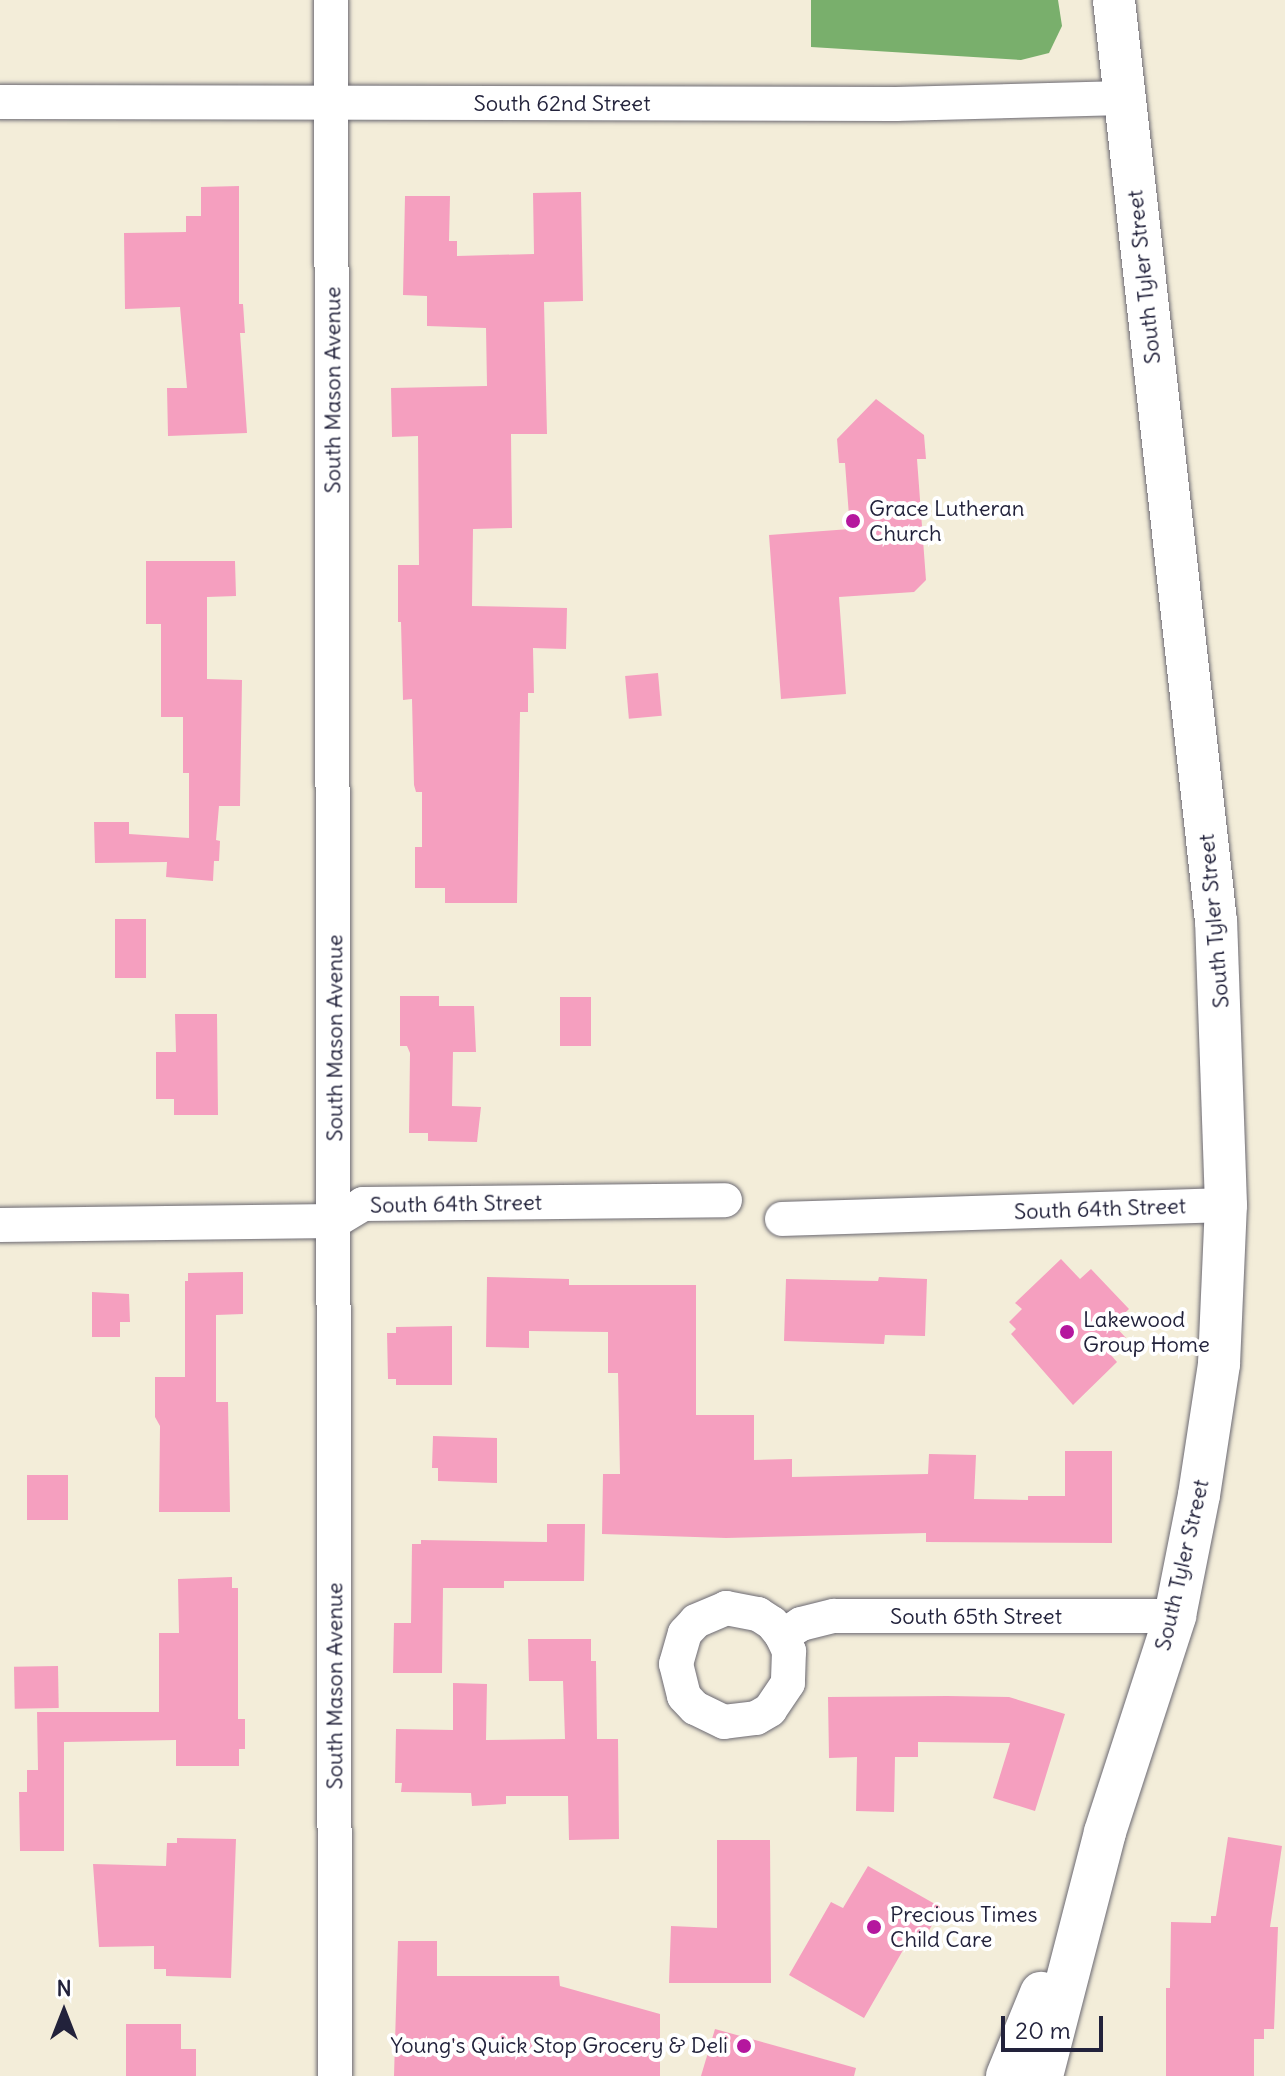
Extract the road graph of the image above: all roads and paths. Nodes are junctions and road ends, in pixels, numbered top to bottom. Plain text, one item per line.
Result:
1 (331, 0) edge
2 (1114, 0) edge
3 (1124, 98) junction
4 (0, 102) edge
5 (332, 103) junction
6 (725, 1200) dead end
7 (1226, 1205) junction
8 (782, 1219) dead end
9 (335, 1221) junction
10 (0, 1225) edge
11 (1175, 1616) junction
12 (782, 1636) dead end
13 (1105, 1832) junction
14 (335, 2076) edge
15 (1007, 2076) edge
16 (1042, 2076) edge

1 - 5 street, South Mason Avenue
2 - 3 street, South Tyler Street
3 - 5 street, South 62nd Street
3 - 7 street, South Tyler Street
4 - 5 street, South 62nd Street
5 - 9 street, South Mason Avenue
6 - 9 street, South 64th Street
7 - 8 street, South 64th Street
7 - 11 street, South Tyler Street
9 - 10 street, South 64th Street
9 - 14 street, South Mason Avenue
11 - 12 street, South 65th Street
11 - 13 street, South Tyler Street
13 - 15 street, South Tyler Street
13 - 16 street, South Tyler Street

